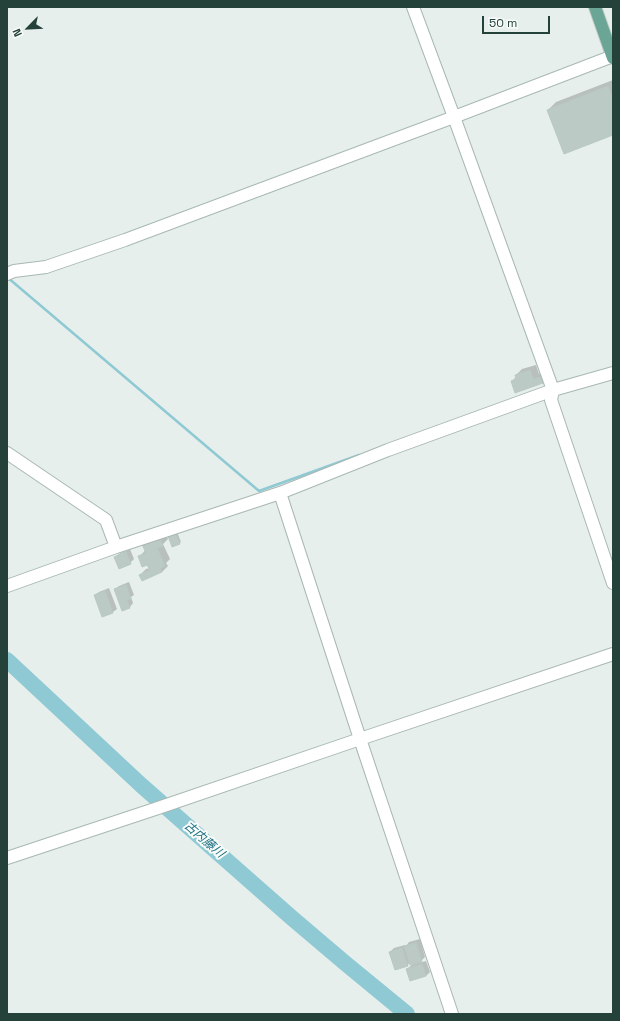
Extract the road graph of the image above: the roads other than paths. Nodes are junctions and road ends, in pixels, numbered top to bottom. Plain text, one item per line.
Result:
1 (413, 7) edge
2 (595, 7) edge
3 (613, 57) edge
4 (454, 117) junction
5 (9, 270) edge
6 (613, 373) edge
7 (553, 390) junction
8 (7, 453) edge
9 (280, 493) junction
10 (116, 547) junction
11 (613, 583) edge
12 (7, 586) edge
13 (613, 654) edge
14 (360, 739) junction
15 (7, 858) edge
16 (452, 1014) edge

1 - 4 street
2 - 3 main road
3 - 4 street
4 - 5 street
4 - 7 street
6 - 7 street
7 - 9 street
7 - 11 street
8 - 10 street
9 - 10 street
9 - 14 street
10 - 12 street
13 - 14 street
14 - 15 street
14 - 16 street

